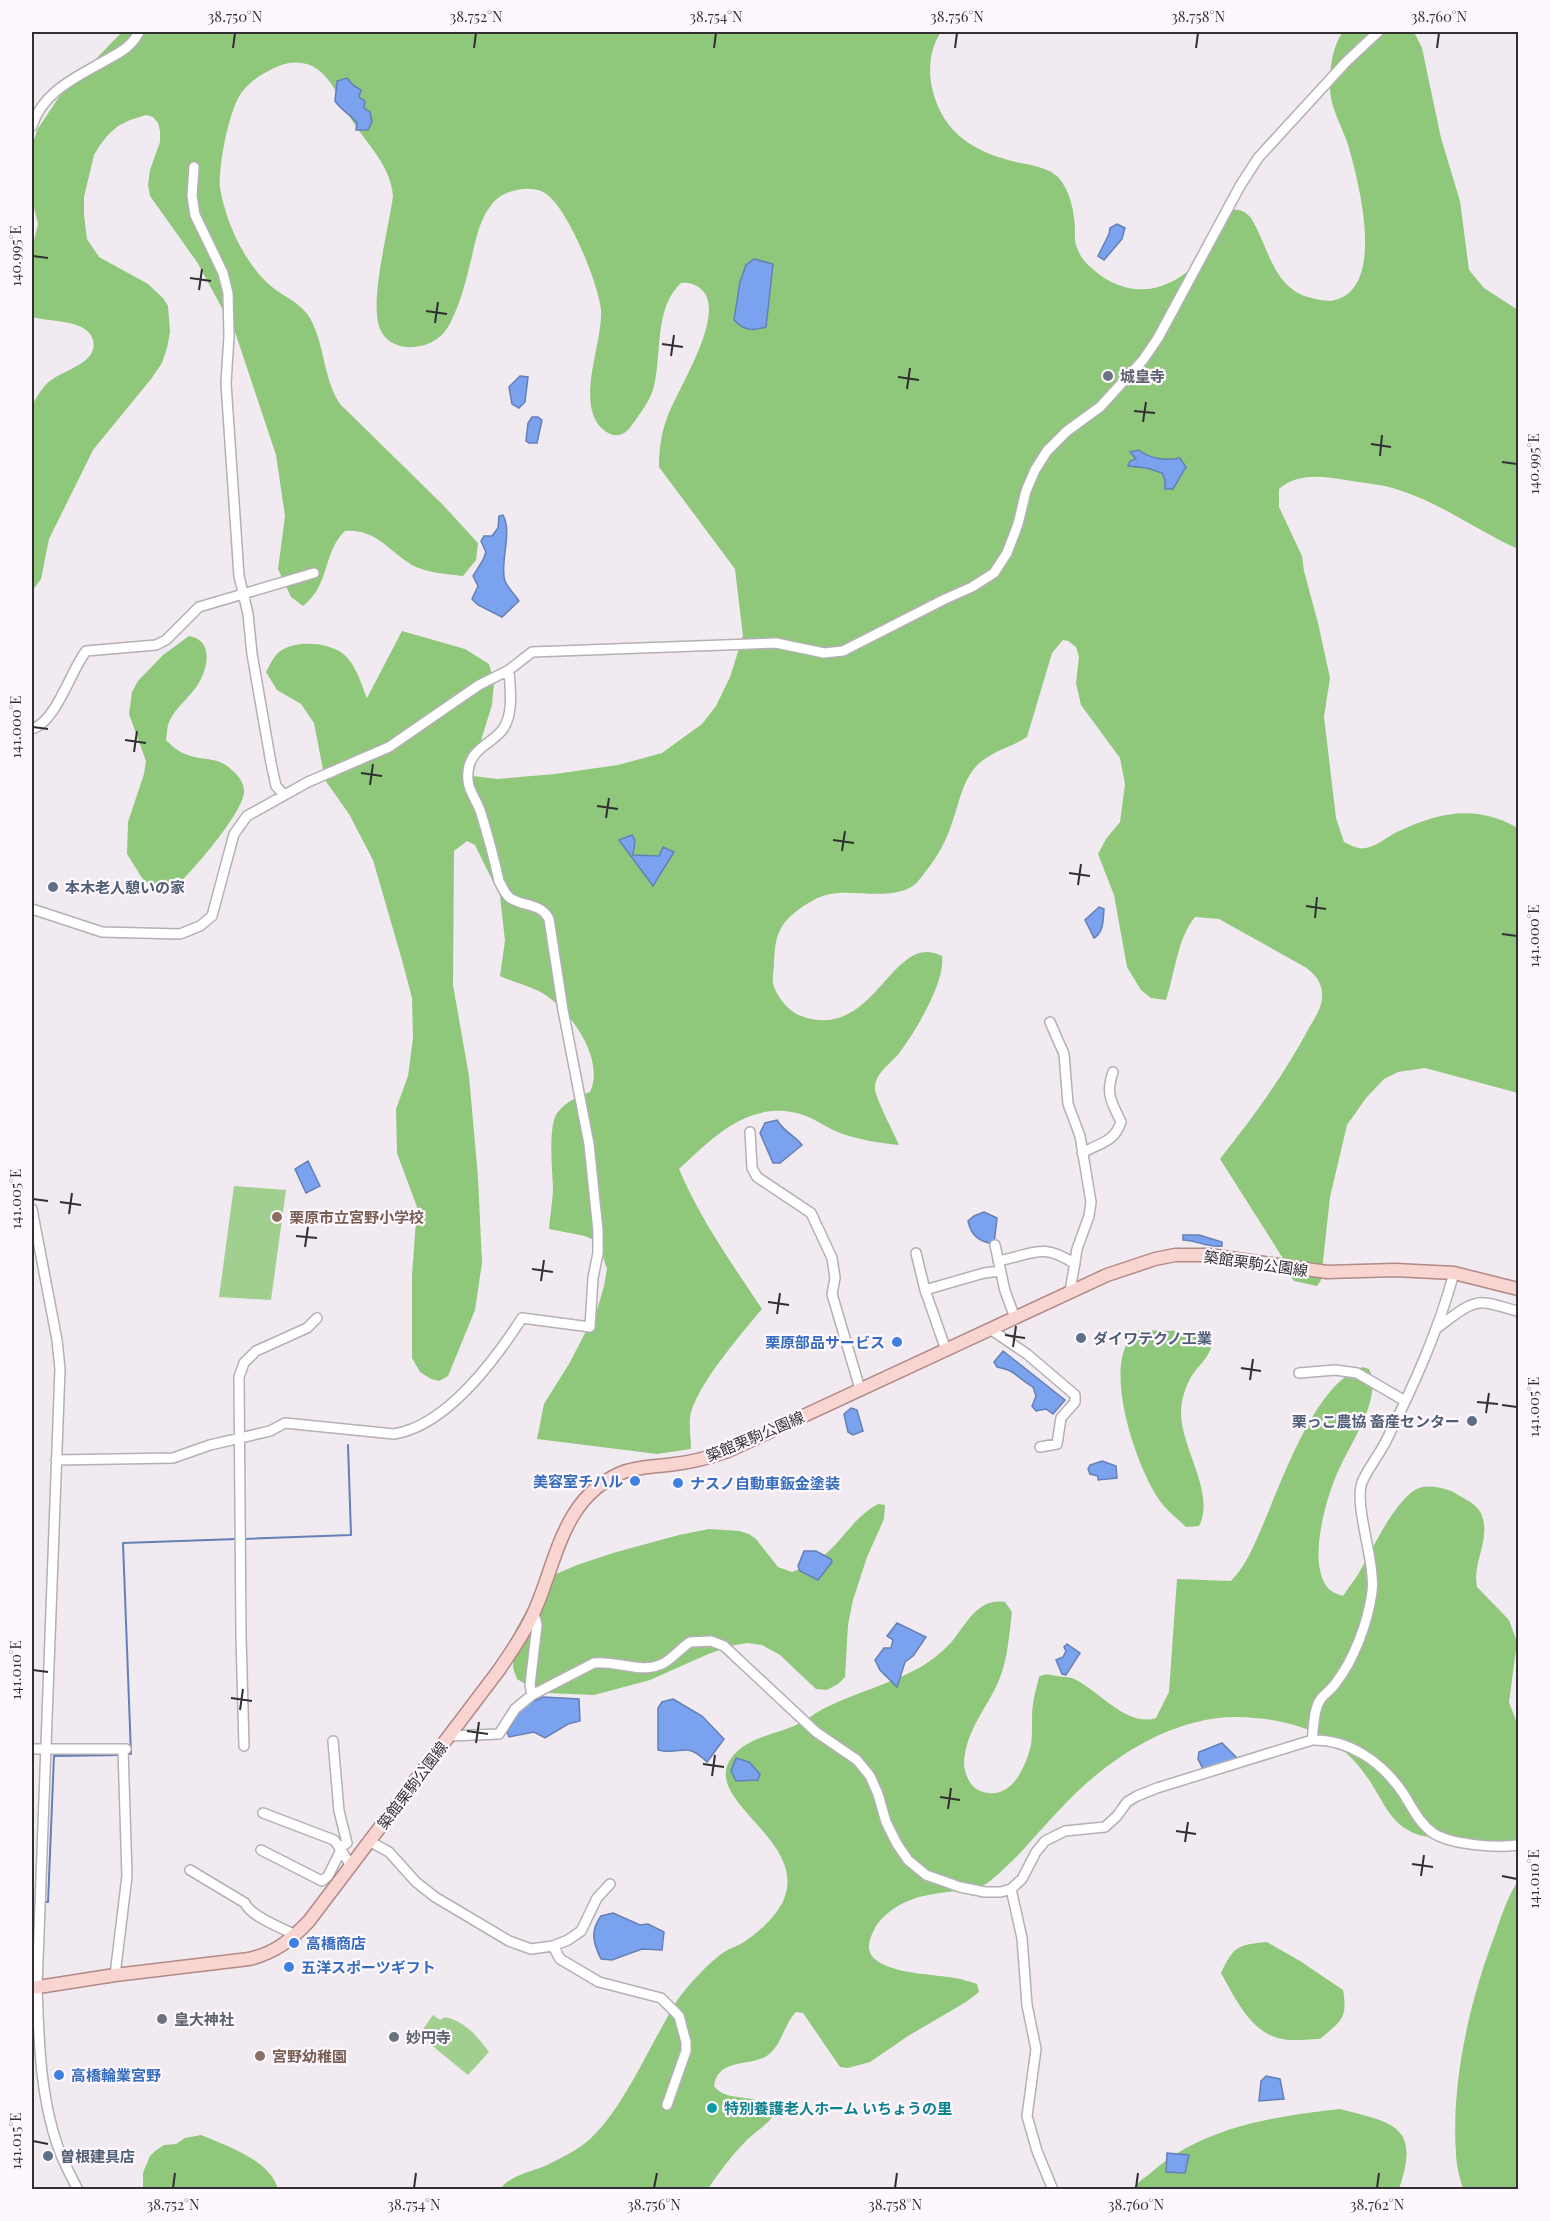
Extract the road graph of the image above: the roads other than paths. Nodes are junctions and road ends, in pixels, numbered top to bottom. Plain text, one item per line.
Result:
1 (139, 32) edge
2 (1378, 32) edge
3 (32, 126) edge
4 (194, 167) dead end
5 (314, 573) dead end
6 (242, 593) junction
7 (509, 670) junction
8 (32, 729) edge
9 (284, 795) junction
10 (32, 909) edge
11 (1050, 1022) dead end
12 (1113, 1072) dead end
13 (750, 1132) dead end
14 (1082, 1154) junction
15 (32, 1209) edge
16 (995, 1245) dead end
17 (916, 1253) dead end
18 (999, 1261) junction
19 (1076, 1264) junction
20 (1000, 1271) junction
21 (1454, 1273) junction
22 (1518, 1288) edge
23 (926, 1290) junction
24 (1070, 1292) junction
25 (1518, 1311) edge
26 (317, 1318) dead end
27 (1015, 1318) junction
28 (1437, 1328) junction
29 (990, 1329) junction
30 (946, 1350) junction
31 (1299, 1373) dead end
32 (860, 1389) junction
33 (1406, 1401) junction
34 (238, 1438) junction
35 (1040, 1447) dead end
36 (56, 1460) junction
37 (534, 1613) junction
38 (532, 1695) junction
39 (449, 1736) junction
40 (1312, 1740) junction
41 (333, 1741) dead end
42 (244, 1746) dead end
43 (44, 1748) junction
44 (32, 1749) edge
45 (263, 1813) dead end
46 (369, 1841) junction
47 (1518, 1845) edge
48 (261, 1850) dead end
49 (340, 1850) junction
50 (351, 1865) junction
51 (190, 1870) dead end
52 (610, 1884) dead end
53 (1011, 1889) junction
54 (296, 1935) junction
55 (553, 1946) junction
56 (115, 1975) junction
57 (34, 1988) edge
58 (667, 2105) dead end
59 (78, 2190) edge
60 (1053, 2190) edge

1 - 3 street
2 - 7 street
4 - 6 street
5 - 6 street
6 - 8 street
6 - 9 street
7 - 9 street
7 - 34 street
9 - 10 street
11 - 14 street
12 - 14 street
13 - 32 street
14 - 19 street
15 - 36 street
16 - 18 street
17 - 23 street
18 - 19 street
18 - 20 street
19 - 24 street
20 - 23 street
20 - 27 street
21 - 22 main road, 築館栗駒公園線
21 - 24 main road, 築館栗駒公園線
21 - 28 street
23 - 30 street
24 - 27 main road, 築館栗駒公園線
25 - 28 street
26 - 34 street
27 - 29 main road, 築館栗駒公園線
28 - 33 street
29 - 30 main road, 築館栗駒公園線
29 - 35 street
30 - 32 main road, 築館栗駒公園線
31 - 33 street
32 - 37 main road, 築館栗駒公園線
33 - 40 street
34 - 36 street
34 - 42 street
36 - 43 street
37 - 38 street
37 - 39 main road, 築館栗駒公園線
38 - 39 street
38 - 53 street
39 - 46 main road, 築館栗駒公園線
40 - 47 street
40 - 53 street
41 - 49 street
43 - 44 street
43 - 56 street
43 - 57 street
45 - 49 street
46 - 50 main road, 築館栗駒公園線
46 - 55 street
48 - 49 street
49 - 50 street
50 - 54 main road, 築館栗駒公園線
51 - 54 street
52 - 55 street
53 - 60 street
54 - 56 main road, 築館栗駒公園線
55 - 58 street
56 - 57 main road, 築館栗駒公園線
57 - 59 street

